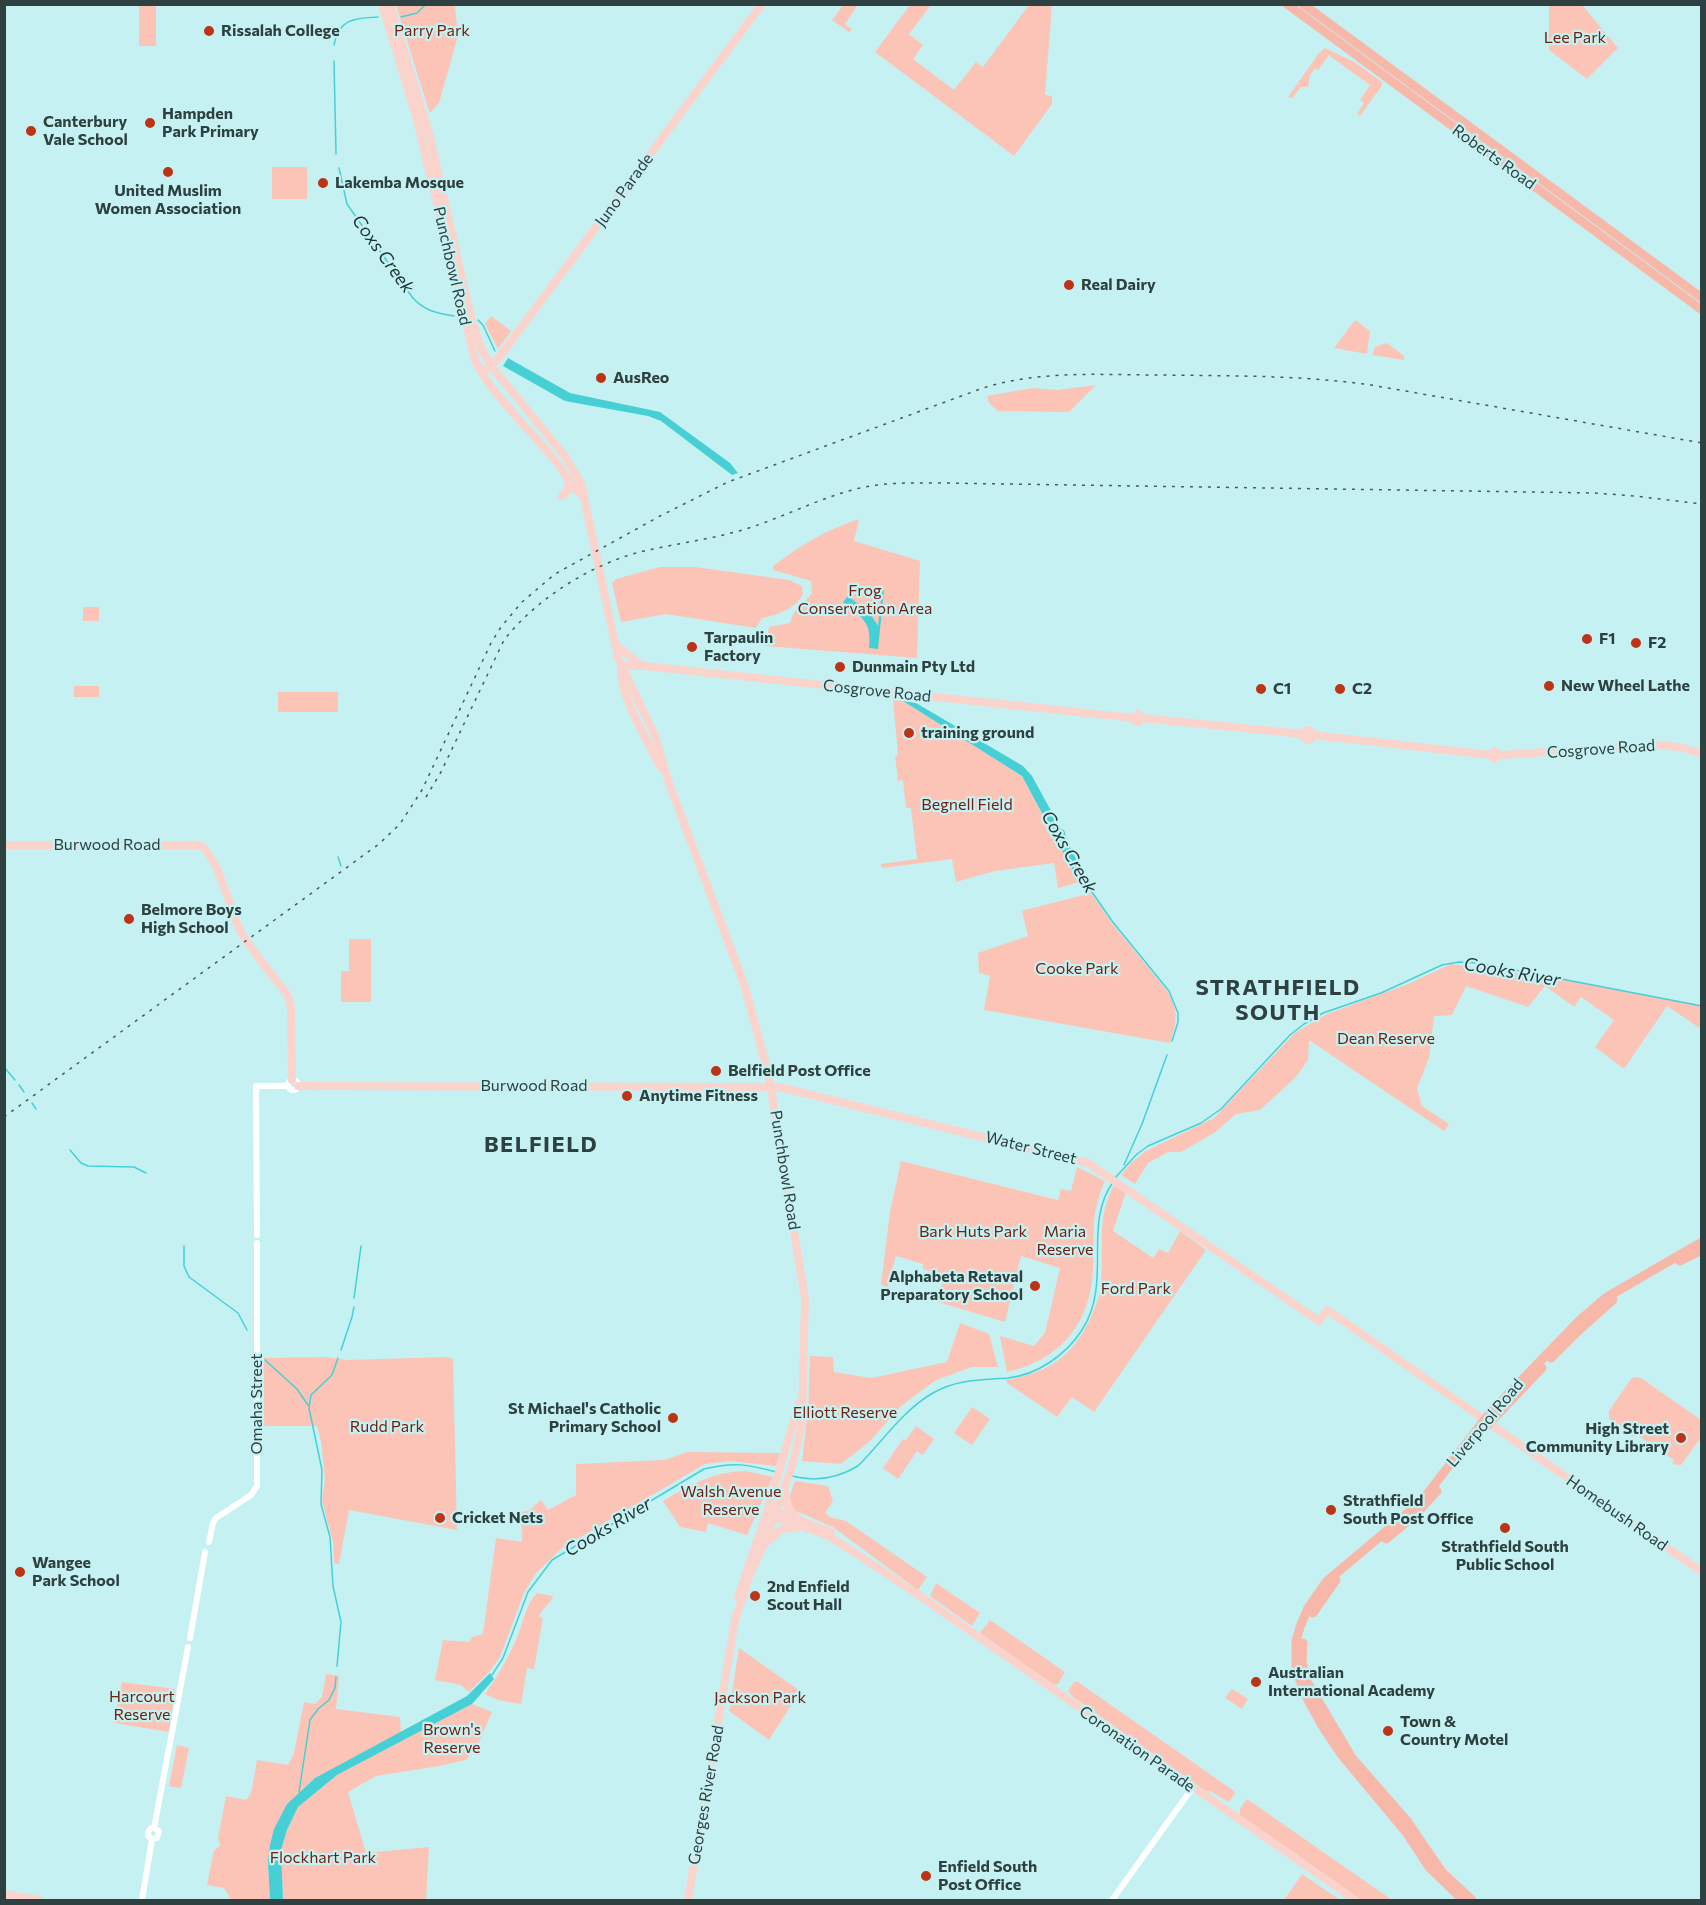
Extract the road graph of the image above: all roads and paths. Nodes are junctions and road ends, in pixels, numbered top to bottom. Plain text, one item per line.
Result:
1 (382, 4) edge
2 (390, 4) edge
3 (762, 4) edge
4 (1287, 4) edge
5 (1303, 4) edge
6 (1701, 298) edge
7 (1701, 310) edge
8 (491, 366) junction
9 (481, 371) junction
10 (569, 479) junction
11 (562, 496) dead end
12 (583, 496) junction
13 (613, 640) junction
14 (621, 666) junction
15 (644, 666) junction
16 (1701, 754) edge
17 (4, 845) edge
18 (293, 1084) junction
19 (771, 1087) junction
20 (1701, 1242) edge
21 (1701, 1250) edge
22 (1327, 1310) joint
23 (801, 1394) junction
24 (1487, 1422) junction
25 (786, 1484) junction
26 (772, 1511) junction
27 (800, 1520) junction
28 (806, 1527) junction
29 (762, 1549) junction
30 (1701, 1572) edge
31 (920, 1596) junction
32 (736, 1618) junction
33 (1193, 1787) junction
34 (6, 1894) edge
35 (39, 1900) edge
36 (142, 1900) edge
37 (688, 1900) edge
38 (1112, 1900) edge
39 (1355, 1900) edge
40 (1463, 1900) edge
41 (1472, 1900) edge

1 - 9 main road, Punchbowl Road
2 - 8 main road, Punchbowl Road
3 - 8 main road, Juno Parade
4 - 7 highway, Roberts Road
5 - 6 highway, Roberts Road
8 - 9 main road, Juno Parade
8 - 12 main road, Punchbowl Road
9 - 10 main road, Punchbowl Road
10 - 11 main road
10 - 12 main road, Punchbowl Road
12 - 13 main road, Punchbowl Road
13 - 14 main road, Punchbowl Road
13 - 15 main road
14 - 15 main road, Cosgrove Road
14 - 19 main road, Punchbowl Road
15 - 16 main road, Cosgrove Road
17 - 18 main road, Burwood Road
18 - 19 main road, Burwood Road
18 - 36 street, Omaha Street
19 - 22 main road, Water Street
19 - 23 main road, Punchbowl Road
20 - 24 highway, Liverpool Road
21 - 24 highway, Liverpool Road
22 - 24 main road, Homebush Road
23 - 25 main road, Punchbowl Road
23 - 26 main road, Punchbowl Road
24 - 30 main road, Homebush Road
24 - 40 highway, Liverpool Road
24 - 41 highway, Liverpool Road
25 - 26 main road, Punchbowl Road
25 - 27 main road
26 - 27 main road, Coronation Parade
26 - 28 main road, Coronation Parade
26 - 29 main road, Georges River Road
26 - 32 main road, Georges River Road
27 - 31 main road, Coronation Parade
28 - 29 main road
28 - 31 main road, Coronation Parade
29 - 32 main road, Georges River Road
31 - 33 main road, Coronation Parade
32 - 37 main road, Georges River Road
33 - 38 street
33 - 39 main road, Coronation Parade
34 - 35 main road

